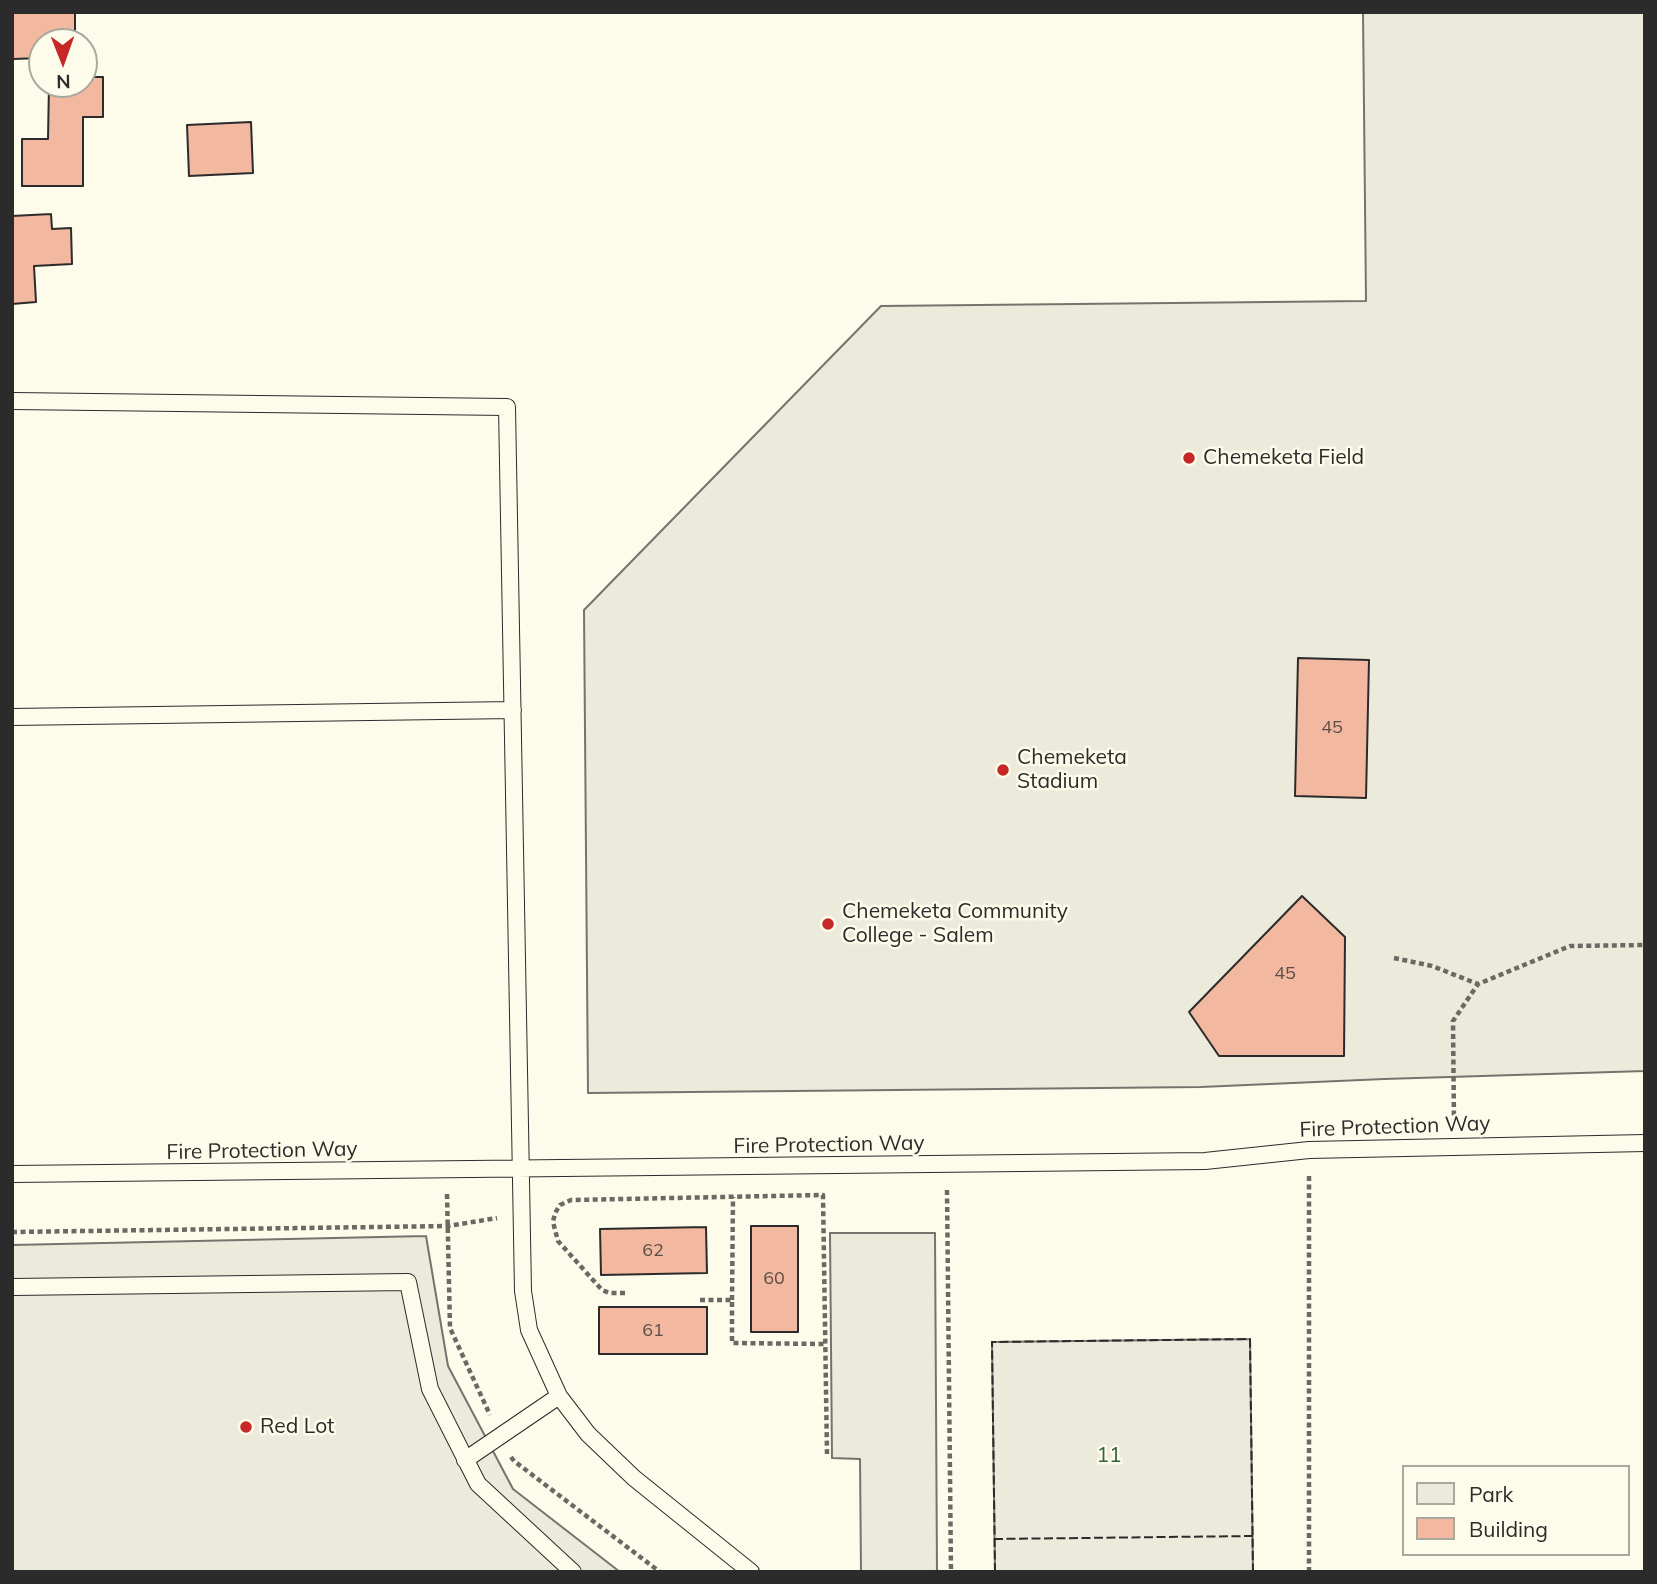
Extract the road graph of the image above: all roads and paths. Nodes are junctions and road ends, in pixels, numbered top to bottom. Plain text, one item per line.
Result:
1 (12, 401) edge
2 (513, 710) junction
3 (12, 717) edge
4 (1645, 944) edge
5 (1394, 958) dead end
6 (1478, 984) junction
7 (1645, 1143) edge
8 (1454, 1146) junction
9 (1309, 1150) junction
10 (947, 1164) junction
11 (447, 1170) junction
12 (522, 1170) junction
13 (12, 1174) edge
14 (733, 1197) junction
15 (555, 1213) junction
16 (522, 1216) junction
17 (448, 1226) junction
18 (12, 1232) edge
19 (12, 1287) edge
20 (625, 1293) dead end
21 (700, 1300) dead end
22 (732, 1300) junction
23 (825, 1344) junction
24 (558, 1396) junction
25 (499, 1436) junction
26 (827, 1454) dead end
27 (465, 1460) junction
28 (573, 1572) edge
29 (660, 1572) edge
30 (751, 1572) edge
31 (951, 1572) edge
32 (1309, 1572) edge

1 - 2 lane
2 - 3 lane
2 - 12 lane
4 - 6 path
5 - 6 path
6 - 8 path
7 - 8 lane, Fire Protection Way
8 - 9 lane, Fire Protection Way
9 - 10 lane, Fire Protection Way
9 - 32 path
10 - 12 lane, Fire Protection Way
10 - 31 path
11 - 12 lane, Fire Protection Way
11 - 13 lane, Fire Protection Way
11 - 17 path
12 - 16 lane
14 - 15 path
14 - 22 path
14 - 23 path
15 - 16 path
15 - 20 path
16 - 17 path
16 - 24 lane
17 - 18 path
17 - 25 path
19 - 27 lane
21 - 22 path
22 - 23 path
23 - 26 path
24 - 25 lane
24 - 30 lane
25 - 27 lane
25 - 29 path
27 - 28 lane

